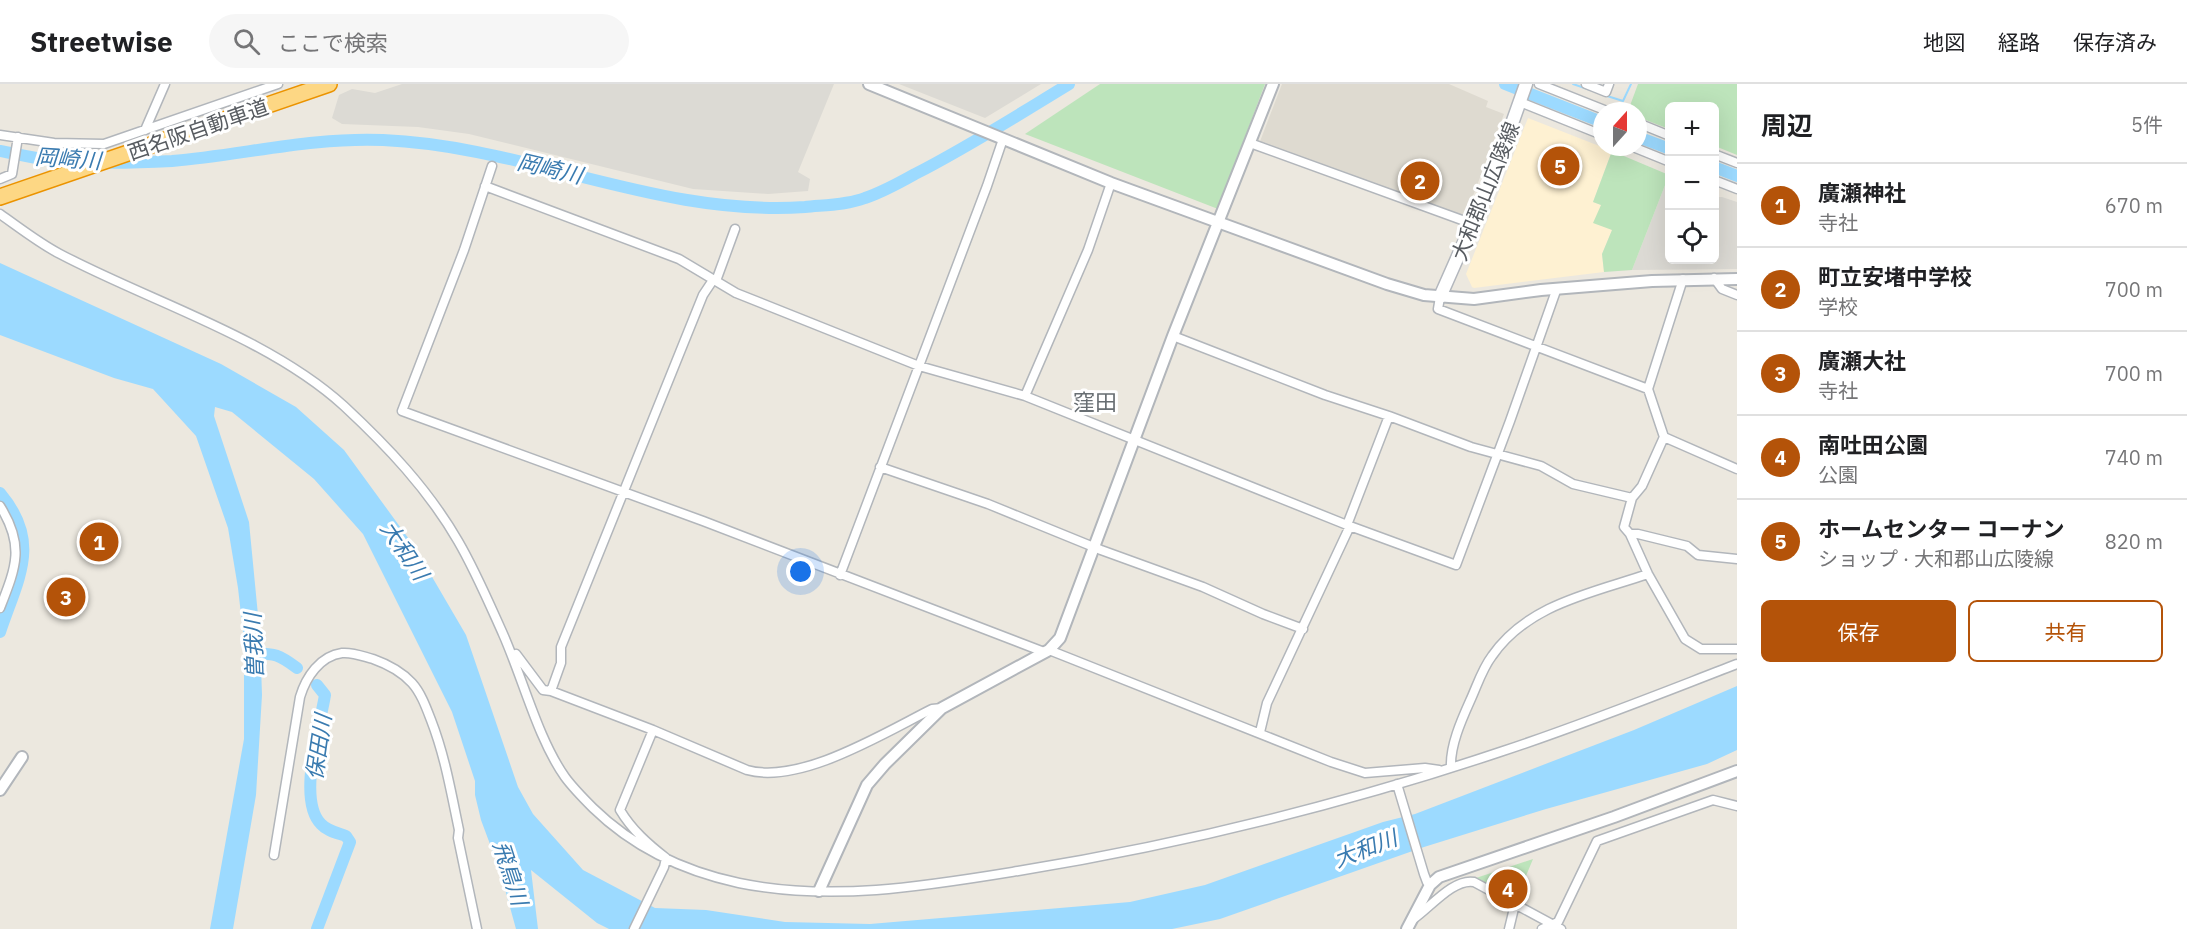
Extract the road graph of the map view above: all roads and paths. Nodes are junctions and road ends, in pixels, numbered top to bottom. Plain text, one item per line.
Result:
1 (165, 84) edge
2 (278, 84) edge
3 (297, 84) edge
4 (329, 84) edge
5 (868, 84) edge
6 (1273, 84) edge
7 (1526, 84) edge
8 (1539, 84) edge
9 (1586, 84) edge
10 (1609, 84) edge
11 (1520, 102) junction
12 (1593, 105) edge
13 (1647, 127) edge
14 (145, 130) junction
15 (1593, 131) edge
16 (1665, 134) edge
17 (0, 135) edge
18 (18, 139) junction
19 (1003, 139) junction
20 (1250, 144) junction
21 (1647, 153) edge
22 (1719, 156) edge
23 (1665, 160) edge
24 (1737, 162) edge
25 (492, 166) dead end
26 (0, 179) edge
27 (1719, 182) edge
28 (1111, 183) junction
29 (485, 186) junction
30 (0, 187) edge
31 (1737, 189) edge
32 (0, 197) edge
33 (0, 214) edge
34 (1219, 222) junction
35 (1473, 224) junction
36 (735, 229) dead end
37 (1714, 278) junction
38 (1683, 279) junction
39 (1737, 279) edge
40 (714, 280) junction
41 (1557, 288) junction
42 (1737, 295) edge
43 (1440, 297) junction
44 (1173, 336) junction
45 (1536, 346) junction
46 (919, 366) junction
47 (1648, 388) junction
48 (1025, 396) junction
49 (1389, 416) junction
50 (1664, 437) junction
51 (1133, 441) junction
52 (1497, 453) junction
53 (880, 467) junction
54 (1737, 469) edge
55 (622, 492) junction
56 (1632, 498) junction
57 (0, 506) edge
58 (1348, 526) junction
59 (1630, 534) junction
60 (1094, 546) junction
61 (1737, 559) edge
62 (1648, 574) junction
63 (840, 575) junction
64 (0, 608) edge
65 (1303, 629) junction
66 (503, 634) junction
67 (1737, 649) edge
68 (1046, 651) junction
69 (1737, 664) edge
70 (551, 691) junction
71 (942, 708) junction
72 (653, 730) junction
73 (1260, 732) junction
74 (22, 757) dead end
75 (1447, 769) junction
76 (1737, 771) edge
77 (1397, 786) junction
78 (0, 790) edge
79 (1737, 806) edge
80 (274, 855) dead end
81 (665, 862) junction
82 (1430, 885) junction
83 (819, 891) junction
84 (1515, 904) junction
85 (1410, 924) edge
86 (1557, 927) edge
87 (477, 929) edge
88 (634, 929) edge
89 (1509, 929) edge
90 (1542, 929) edge

1 - 14 street
2 - 14 street
3 - 30 highway, 西名阪自動車道
4 - 32 highway, 西名阪自動車道
5 - 19 street
6 - 20 street
7 - 11 main road, 大和郡山広陵線
8 - 12 street
9 - 10 street
11 - 15 street
11 - 35 main road, 大和郡山広陵線
13 - 16 street
14 - 18 street
17 - 18 street
18 - 26 street
19 - 28 street
19 - 46 street
20 - 34 street
20 - 35 street
21 - 23 street
22 - 24 street
25 - 29 street
27 - 31 street
28 - 34 street
28 - 48 street
29 - 40 street
29 - 55 street
33 - 66 street
34 - 43 street
34 - 44 street
35 - 43 main road, 大和郡山広陵線
36 - 40 street
37 - 38 street
37 - 39 street
37 - 42 street
38 - 41 street
38 - 47 street
40 - 46 street
40 - 55 street
41 - 43 street
41 - 45 street
43 - 45 street
44 - 49 street
44 - 51 street
45 - 47 street
45 - 52 street
46 - 48 street
46 - 53 street
47 - 50 street
48 - 51 street
49 - 52 street
49 - 58 street
50 - 54 street
50 - 56 street
51 - 58 street
51 - 60 street
52 - 56 street
52 - 58 street
53 - 60 street
53 - 63 street
55 - 63 street
55 - 70 street
56 - 59 street
57 - 64 street
58 - 65 street
59 - 61 street
59 - 62 street
60 - 65 street
60 - 68 street
62 - 67 street
62 - 75 street
63 - 68 street
65 - 73 street
66 - 70 street
66 - 81 street
68 - 71 street
68 - 73 street
69 - 75 street
70 - 72 street
71 - 72 street
71 - 83 street
72 - 81 street
73 - 75 street
74 - 78 street
75 - 77 street
76 - 82 street
77 - 82 street
77 - 83 street
79 - 86 street
80 - 87 street
81 - 83 street
81 - 88 street
82 - 85 street
84 - 85 street
84 - 86 street
84 - 89 street
86 - 90 street

